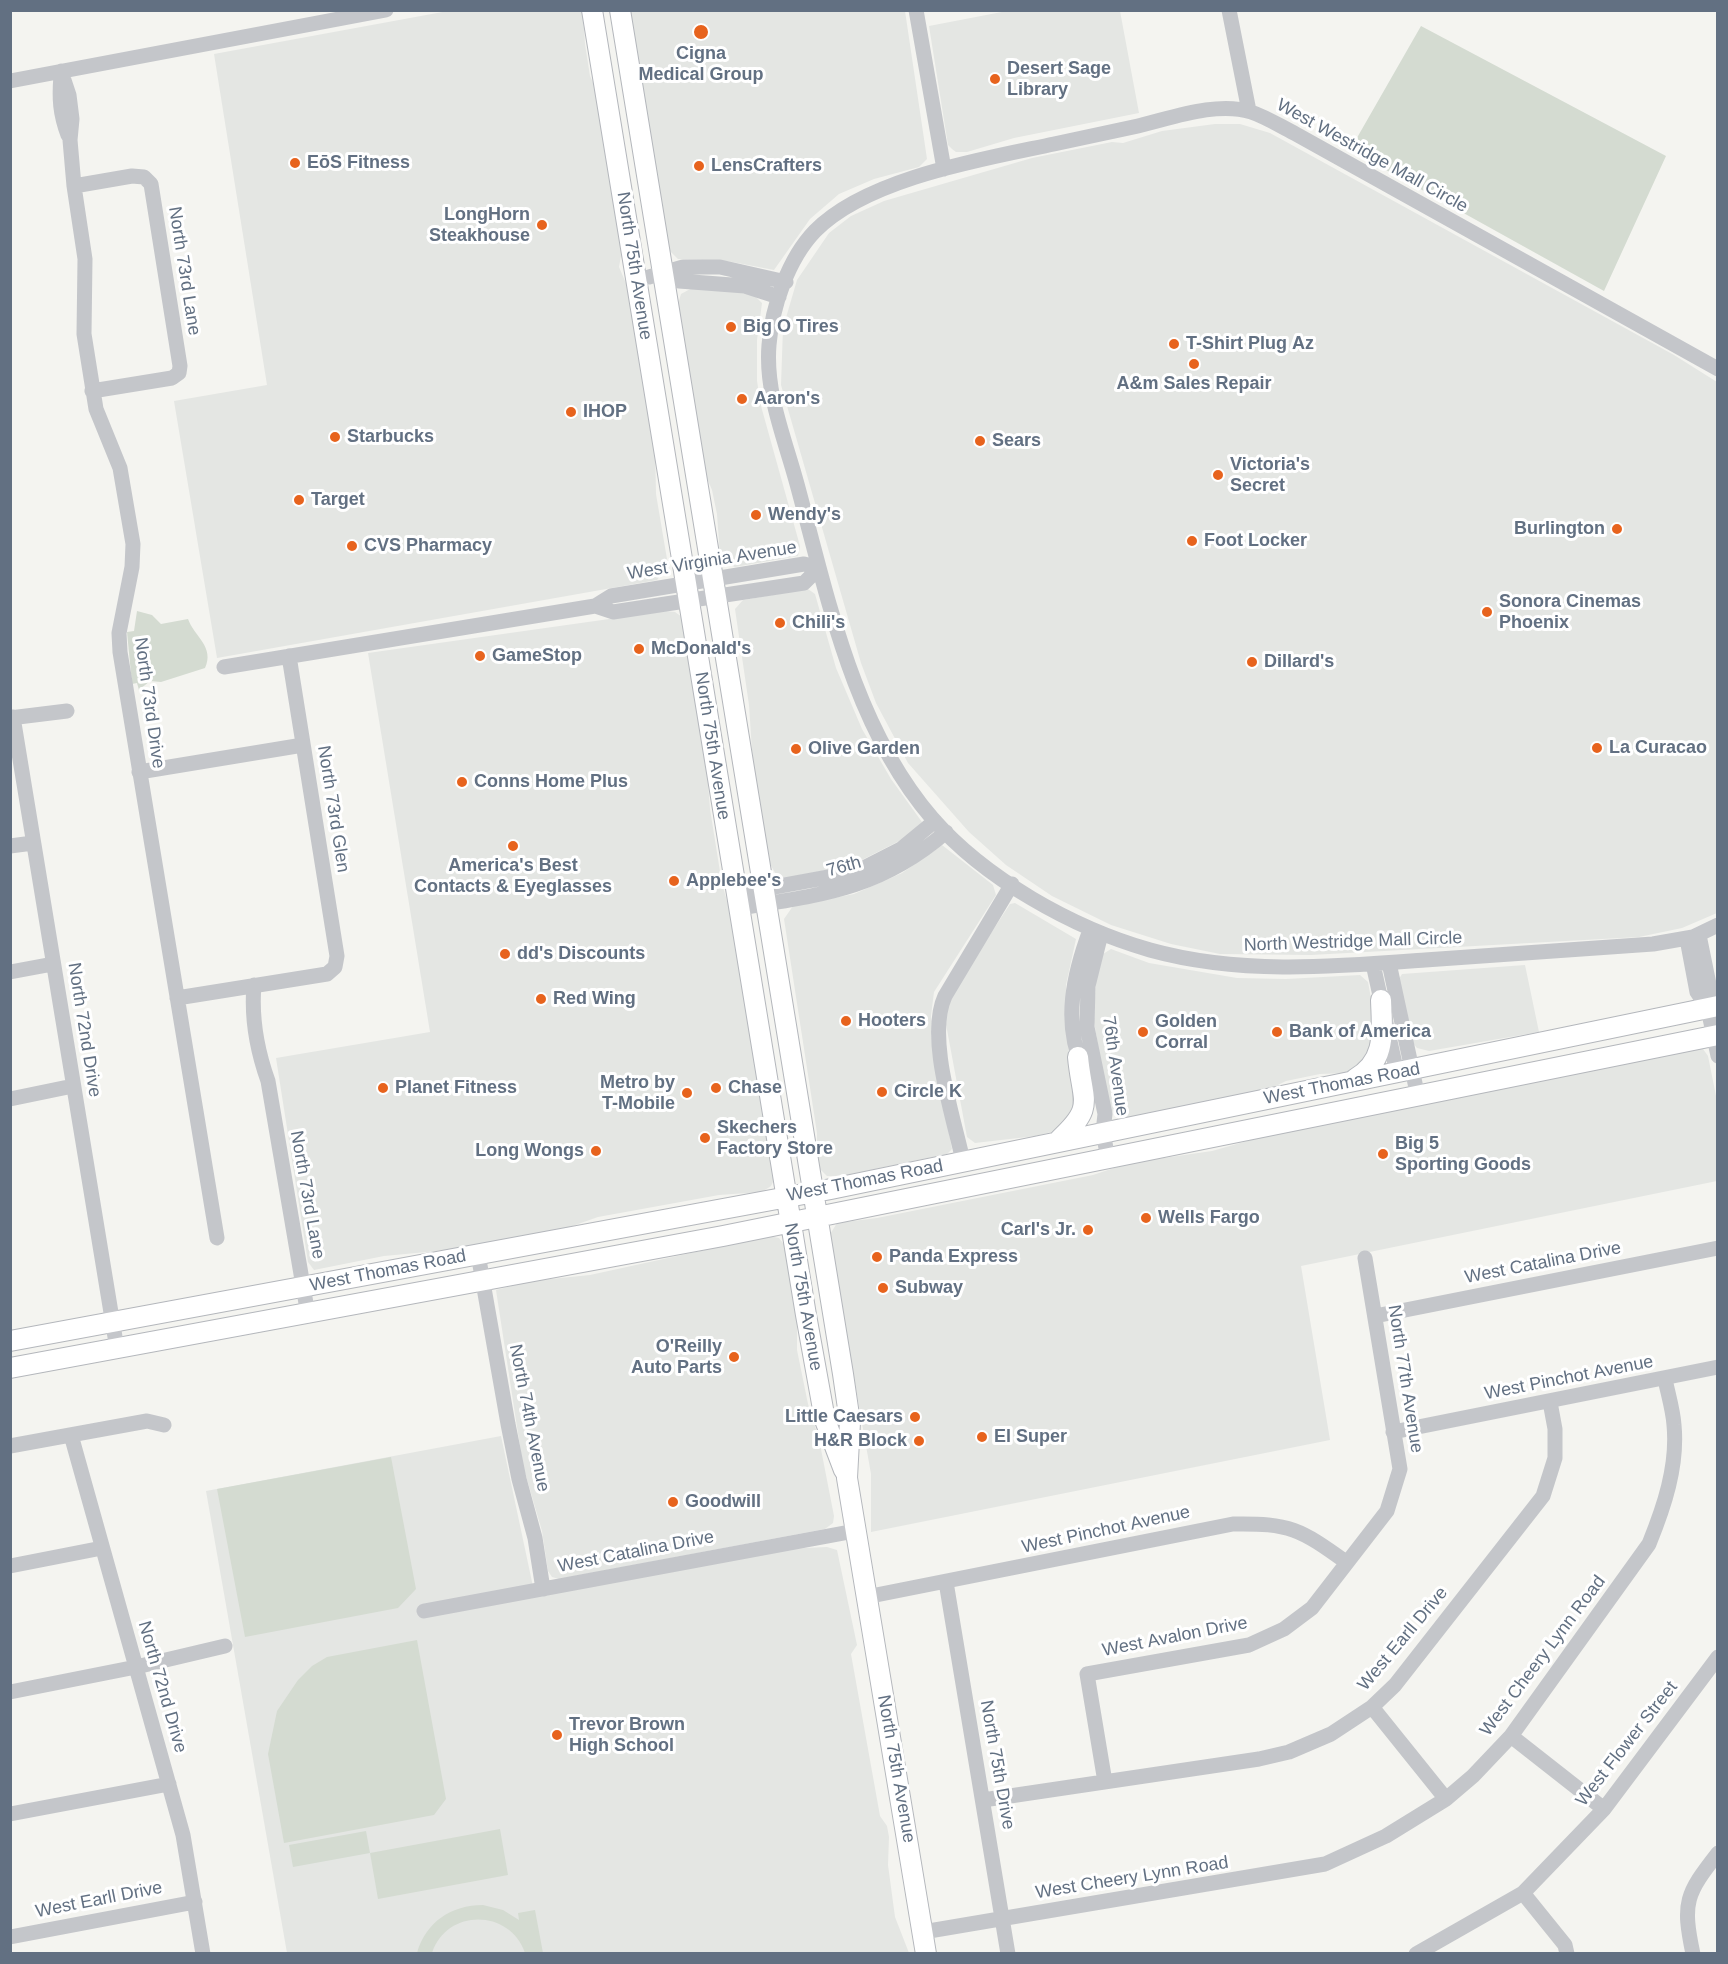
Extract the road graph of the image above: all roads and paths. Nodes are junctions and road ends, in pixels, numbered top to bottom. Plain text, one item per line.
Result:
1 (386, 10) edge
2 (592, 10) edge
3 (620, 10) edge
4 (916, 10) edge
5 (1229, 10) edge
6 (334, 15) edge
7 (61, 71) junction
8 (10, 81) edge
9 (1249, 111) junction
10 (944, 169) junction
11 (74, 186) junction
12 (657, 276) junction
13 (786, 282) junction
14 (780, 297) junction
15 (1718, 369) edge
16 (92, 391) junction
17 (821, 574) junction
18 (715, 587) junction
19 (687, 592) junction
20 (289, 656) junction
21 (224, 667) dead end
22 (67, 711) dead end
23 (12, 718) edge
24 (303, 745) junction
25 (139, 772) junction
26 (941, 827) junction
27 (33, 843) junction
28 (10, 846) edge
29 (1012, 884) junction
30 (765, 897) junction
31 (737, 901) junction
32 (1718, 925) edge
33 (1096, 932) junction
34 (1693, 937) junction
35 (1389, 963) junction
36 (53, 964) junction
37 (1373, 964) junction
38 (10, 972) edge
39 (254, 985) junction
40 (177, 998) junction
41 (1381, 1000) junction
42 (1713, 1008) edge
43 (1716, 1042) edge
44 (1078, 1057) junction
45 (1405, 1071) junction
46 (1347, 1083) junction
47 (73, 1086) junction
48 (10, 1099) edge
49 (1411, 1099) junction
50 (1103, 1132) junction
51 (1057, 1142) junction
52 (1108, 1160) junction
53 (963, 1161) junction
54 (813, 1192) junction
55 (786, 1197) junction
56 (817, 1217) junction
57 (790, 1222) junction
58 (217, 1239) dead end
59 (1718, 1248) edge
60 (478, 1254) junction
61 (1365, 1258) dead end
62 (483, 1281) junction
63 (303, 1287) junction
64 (308, 1315) junction
65 (1375, 1316) junction
66 (112, 1322) junction
67 (10, 1341) edge
68 (117, 1349) junction
69 (1718, 1367) edge
70 (10, 1368) edge
71 (1665, 1379) junction
72 (1550, 1402) junction
73 (164, 1425) dead end
74 (1393, 1432) junction
75 (71, 1435) junction
76 (10, 1446) edge
77 (847, 1478) junction
78 (855, 1531) junction
79 (102, 1548) junction
80 (1346, 1562) junction
81 (10, 1566) edge
82 (946, 1582) junction
83 (543, 1589) junction
84 (867, 1597) junction
85 (424, 1611) dead end
86 (225, 1646) dead end
87 (1718, 1657) edge
88 (136, 1667) junction
89 (10, 1692) edge
90 (1372, 1707) junction
91 (1511, 1736) junction
92 (1106, 1782) junction
93 (169, 1784) junction
94 (1446, 1799) junction
95 (983, 1800) junction
96 (1605, 1809) junction
97 (10, 1814) edge
98 (1718, 1853) edge
99 (1522, 1893) junction
100 (195, 1902) junction
101 (1003, 1919) junction
102 (923, 1932) junction
103 (10, 1937) edge
104 (203, 1953) edge
105 (926, 1953) edge
106 (1008, 1953) edge
107 (1420, 1953) edge
108 (1567, 1953) edge
109 (1693, 1953) edge

1 - 6 street
2 - 19 main road, North 75th Avenue
3 - 12 main road, North 75th Avenue
4 - 10 street
5 - 9 street
6 - 7 street
7 - 8 street
7 - 11 street, North 73rd Drive
9 - 10 street, West Westridge Mall Circle
9 - 15 street, West Westridge Mall Circle
10 - 13 street, West Westridge Mall Circle
11 - 16 street, North 73rd Drive
11 - 16 street, North 73rd Lane
12 - 13 street
12 - 14 street
12 - 18 main road, North 75th Avenue
13 - 14 street, West Westridge Mall Circle
14 - 17 street, North Westridge Mall Circle
16 - 25 street, North 73rd Drive
17 - 18 street, West Virginia Avenue
17 - 26 street, North Westridge Mall Circle
18 - 19 street, West Virginia Avenue
18 - 30 main road, North 75th Avenue
19 - 20 street, West Virginia Avenue
19 - 31 main road, North 75th Avenue
20 - 21 street, West Virginia Avenue
20 - 24 street, North 73rd Glen
22 - 23 street
23 - 27 street, North 72nd Drive
24 - 25 street
24 - 39 street, North 73rd Glen
25 - 40 street, North 73rd Drive
26 - 29 street, North Westridge Mall Circle
26 - 30 street, 76th
27 - 28 street
27 - 36 street, North 72nd Drive
29 - 33 street, North Westridge Mall Circle
29 - 53 street
30 - 31 street, 76th
30 - 54 main road, North 75th Avenue
31 - 55 main road, North 75th Avenue
32 - 34 street, North Westridge Mall Circle
33 - 37 street, North Westridge Mall Circle
33 - 44 street, 76th Avenue
33 - 50 street, 76th Avenue
34 - 35 street, North Westridge Mall Circle
34 - 42 street
35 - 37 street, North Westridge Mall Circle
35 - 45 street
36 - 38 street
36 - 47 street, North 72nd Drive
37 - 41 street
39 - 40 street
39 - 63 street, North 73rd Lane
40 - 58 street, North 73rd Drive
41 - 45 street
41 - 46 main road
42 - 43 street
42 - 45 main road, West Thomas Road
43 - 49 main road, West Thomas Road
44 - 50 street, 76th Avenue
44 - 51 main road
45 - 46 main road, West Thomas Road
45 - 49 main road
46 - 50 main road, West Thomas Road
47 - 48 street
47 - 66 street, North 72nd Drive
49 - 52 main road, West Thomas Road
50 - 51 main road, West Thomas Road
50 - 52 street, 76th Avenue
51 - 53 main road, West Thomas Road
52 - 56 main road, West Thomas Road
53 - 54 main road, West Thomas Road
54 - 55 main road, West Thomas Road
54 - 56 main road, North 75th Avenue
55 - 57 main road, North 75th Avenue
55 - 60 main road, West Thomas Road
56 - 57 main road, West Thomas Road
56 - 77 main road, North 75th Avenue
57 - 62 main road, West Thomas Road
57 - 77 main road, North 75th Avenue
59 - 65 street, West Catalina Drive
60 - 62 street, North 74th Avenue
60 - 63 main road, West Thomas Road
61 - 65 street, North 77th Avenue
62 - 64 main road, West Thomas Road
62 - 83 street, North 74th Avenue
63 - 64 street, North 73rd Lane
63 - 66 main road, West Thomas Road
64 - 68 main road, West Thomas Road
65 - 74 street, North 77th Avenue
66 - 67 main road, West Thomas Road
66 - 68 street, North 72nd Drive
68 - 70 main road, West Thomas Road
69 - 71 street, West Pinchot Avenue
71 - 72 street, West Pinchot Avenue
71 - 91 street, West Cheery Lynn Road
72 - 74 street, West Pinchot Avenue
72 - 90 street, West Earll Drive
73 - 75 street
74 - 80 street, North 77th Avenue
75 - 76 street
75 - 79 street, North 72nd Drive
77 - 78 main road, North 75th Avenue
78 - 83 street, West Catalina Drive
78 - 84 main road, North 75th Avenue
79 - 81 street
79 - 88 street, North 72nd Drive
80 - 82 street, West Pinchot Avenue
80 - 92 street, West Avalon Drive
82 - 84 street, West Pinchot Avenue
82 - 95 street, North 75th Drive
83 - 85 street, West Catalina Drive
84 - 102 main road, North 75th Avenue
86 - 88 street
87 - 96 street, West Flower Street
88 - 89 street
88 - 93 street, North 72nd Drive
90 - 92 street, West Earll Drive
90 - 94 street
91 - 94 street, West Cheery Lynn Road
91 - 96 street
92 - 95 street, West Earll Drive
93 - 97 street
93 - 100 street, North 72nd Drive
94 - 101 street, West Cheery Lynn Road
95 - 101 street, North 75th Drive
96 - 99 street, West Flower Street
98 - 109 street
99 - 107 street, West Flower Street
99 - 108 street
100 - 103 street, West Earll Drive
100 - 104 street, North 72nd Drive
101 - 102 street, West Cheery Lynn Road
101 - 106 street, North 75th Drive
102 - 105 main road, North 75th Avenue

